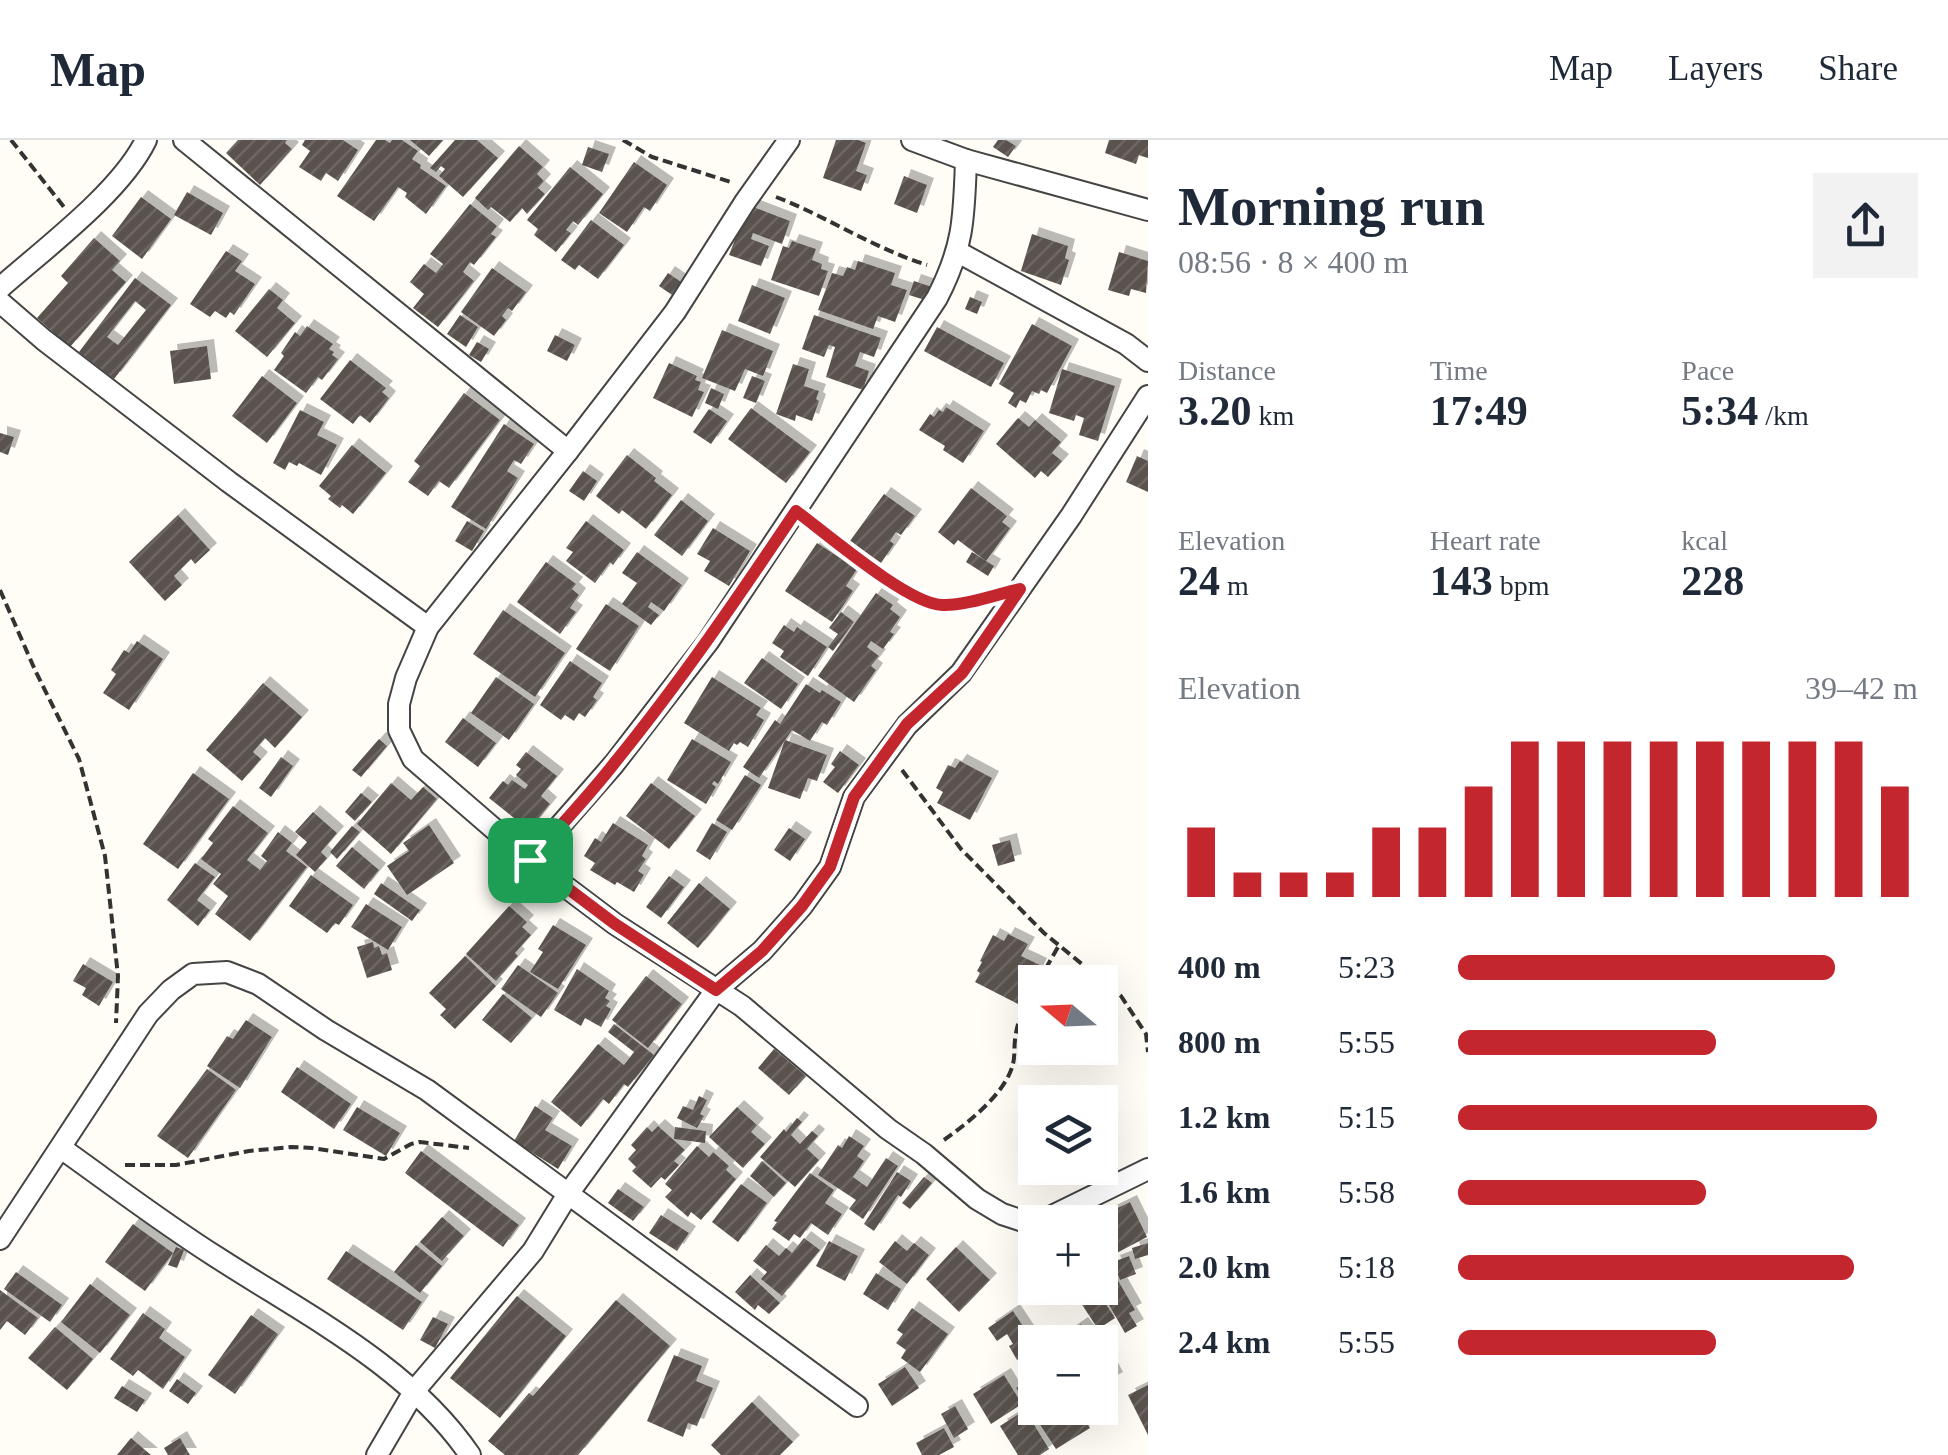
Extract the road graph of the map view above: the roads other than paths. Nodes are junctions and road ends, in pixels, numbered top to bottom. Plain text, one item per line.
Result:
1 (146, 140) edge
2 (184, 140) edge
3 (789, 140) edge
4 (912, 140) edge
5 (966, 160) junction
6 (1148, 210) edge
7 (954, 262) junction
8 (0, 288) edge
9 (0, 302) edge
10 (1148, 361) edge
11 (1148, 396) edge
12 (568, 452) junction
13 (428, 627) junction
14 (530, 860) junction
15 (716, 990) junction
16 (61, 1148) junction
17 (1148, 1169) edge
18 (568, 1194) junction
19 (0, 1239) edge
20 (415, 1390) junction
21 (857, 1406) dead end
22 (376, 1455) edge
23 (470, 1455) edge

1 - 8 street
2 - 12 street
3 - 12 street
4 - 5 street
5 - 6 street
5 - 7 street
7 - 10 street
7 - 14 street
9 - 13 street
11 - 15 street
12 - 13 street
13 - 14 street
14 - 15 street
15 - 17 street
15 - 18 street
16 - 18 street
16 - 19 street
16 - 20 street
18 - 20 street
18 - 21 street
20 - 22 street
20 - 23 street

